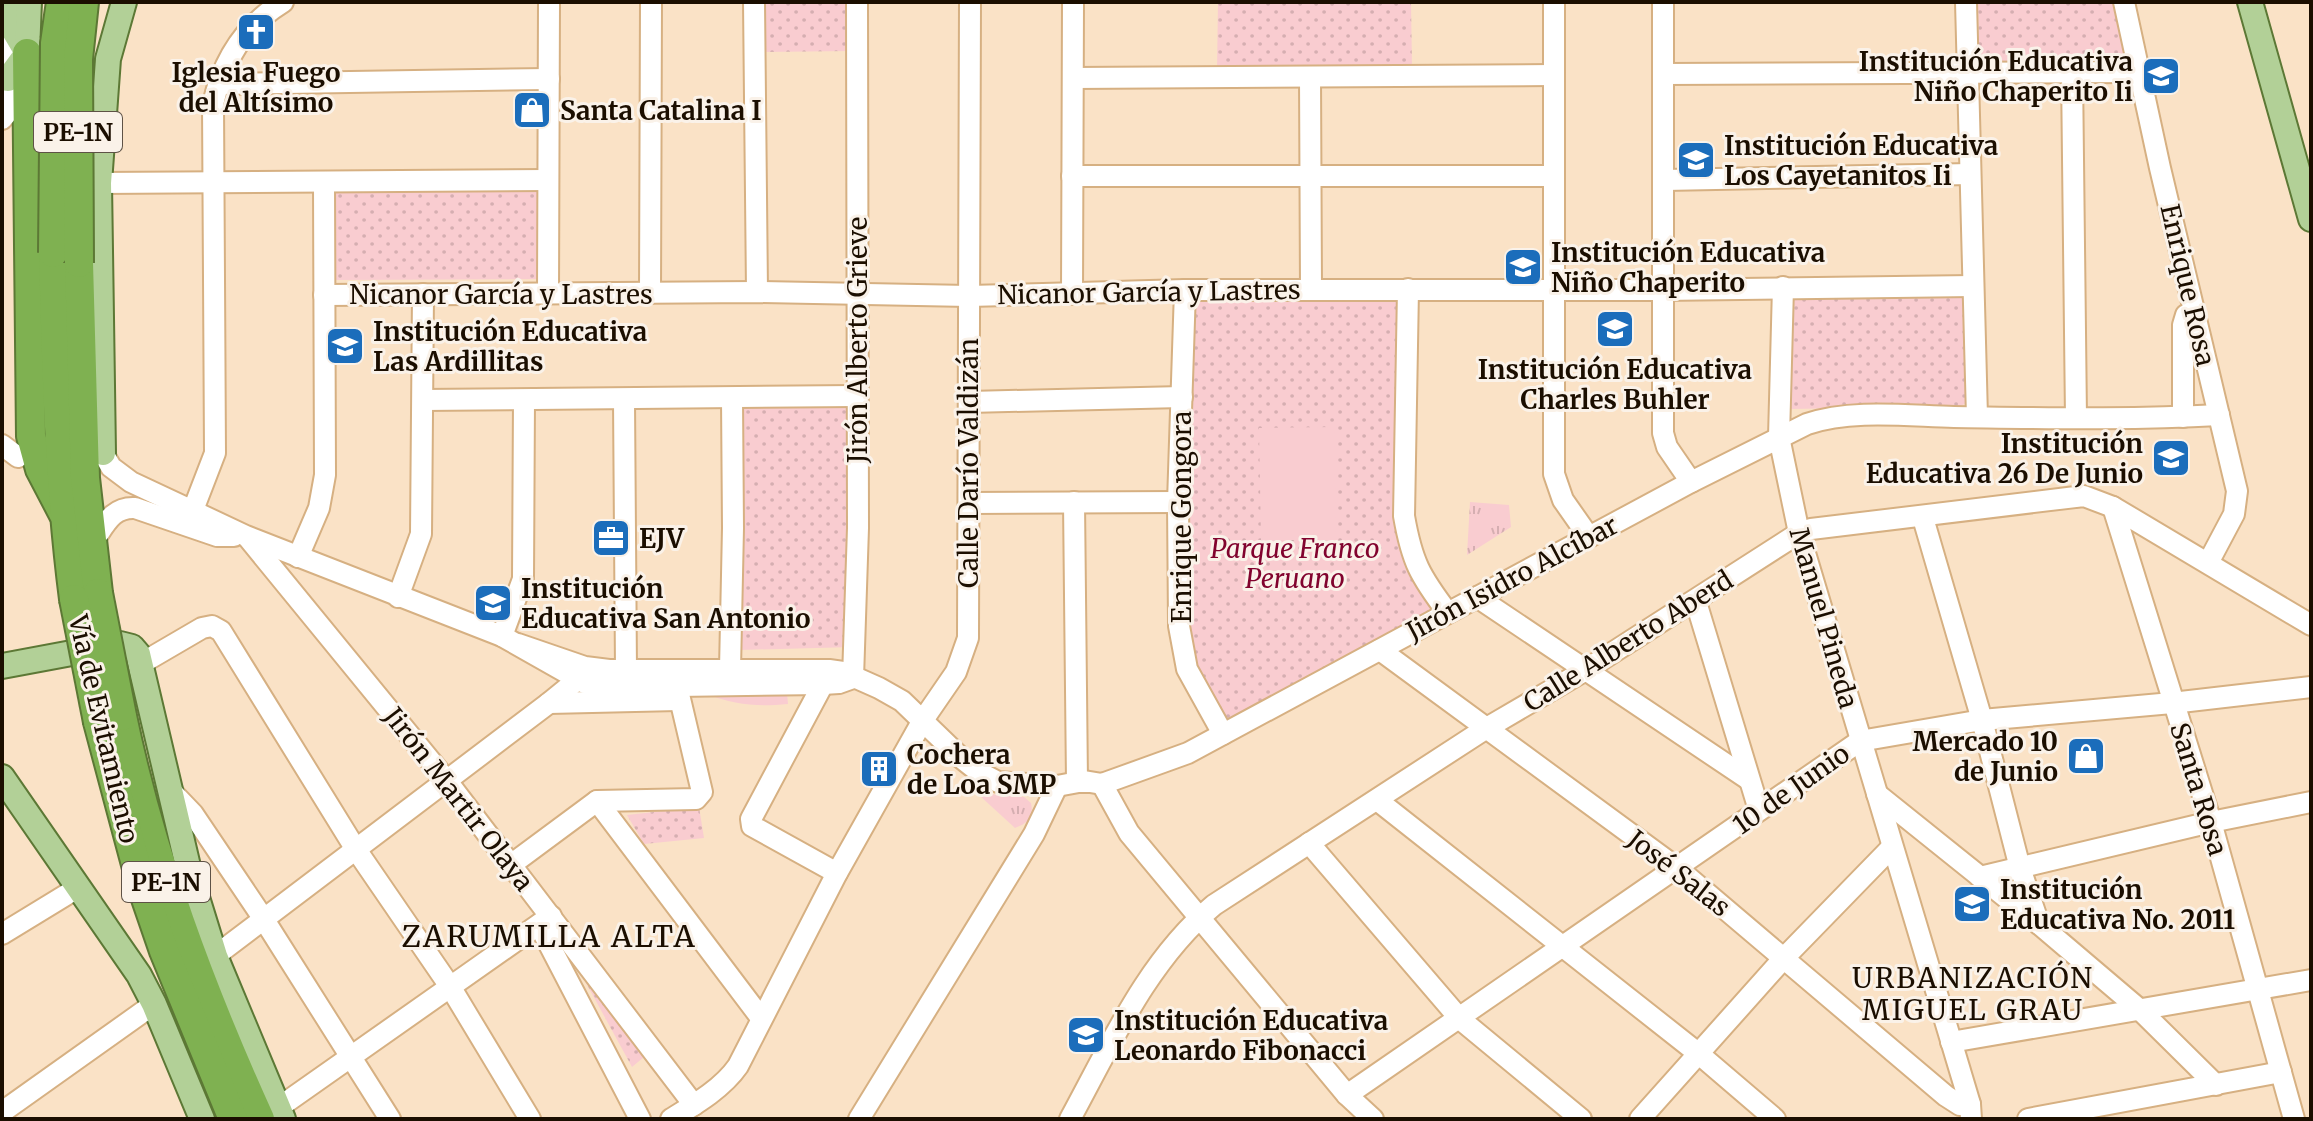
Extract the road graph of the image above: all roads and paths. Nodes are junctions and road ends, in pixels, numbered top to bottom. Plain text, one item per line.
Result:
1 (29, 2) edge
2 (61, 2) edge
3 (84, 2) edge
4 (124, 2) edge
5 (138, 2) edge
6 (283, 2) edge
7 (549, 2) edge
8 (651, 2) edge
9 (754, 2) edge
10 (857, 2) edge
11 (970, 2) edge
12 (1073, 2) edge
13 (1554, 2) edge
14 (1663, 2) edge
15 (1966, 2) edge
16 (2124, 2) edge
17 (2250, 2) edge
18 (8, 13) edge
19 (27, 53) junction
20 (108, 59) junction
21 (1969, 72) junction
22 (2072, 72) junction
23 (2139, 72) junction
24 (1663, 74) junction
25 (1554, 75) junction
26 (1310, 77) junction
27 (1073, 78) junction
28 (8, 79) junction
29 (549, 79) junction
30 (218, 84) junction
31 (2, 119) edge
32 (1970, 174) junction
33 (1072, 176) junction
34 (1311, 176) junction
35 (1553, 176) junction
36 (548, 180) junction
37 (1665, 180) junction
38 (99, 183) junction
39 (214, 183) junction
40 (324, 183) junction
41 (2311, 219) edge
42 (66, 258) junction
43 (1973, 286) junction
44 (1783, 287) junction
45 (1554, 288) junction
46 (1311, 289) junction
47 (1408, 289) junction
48 (1185, 290) junction
49 (1662, 290) junction
50 (757, 292) junction
51 (650, 293) junction
52 (423, 294) junction
53 (548, 294) junction
54 (1072, 294) junction
55 (324, 295) junction
56 (857, 295) junction
57 (969, 296) junction
58 (2194, 312) junction
59 (856, 396) junction
60 (1182, 397) junction
61 (732, 399) junction
62 (423, 400) junction
63 (524, 400) junction
64 (624, 400) junction
65 (969, 402) junction
66 (2219, 415) junction
67 (1977, 417) junction
68 (2183, 417) junction
69 (2076, 418) junction
70 (1779, 437) junction
71 (103, 453) junction
72 (1691, 482) junction
73 (1074, 502) junction
74 (1178, 502) junction
75 (969, 503) junction
76 (2113, 507) junction
77 (193, 510) junction
78 (63, 513) junction
79 (1923, 518) junction
80 (1799, 533) junction
81 (246, 536) junction
82 (1589, 537) junction
83 (95, 544) junction
84 (298, 557) junction
85 (2208, 563) junction
86 (86, 596) junction
87 (398, 597) junction
88 (1477, 597) junction
89 (1696, 602) junction
90 (1448, 613) junction
91 (2311, 625) edge
92 (510, 640) junction
93 (1380, 650) junction
94 (142, 663) junction
95 (2, 666) edge
96 (730, 669) junction
97 (626, 670) junction
98 (1584, 671) junction
99 (584, 674) junction
100 (853, 678) junction
101 (823, 684) junction
102 (2311, 687) edge
103 (677, 693) junction
104 (549, 703) junction
105 (2172, 703) junction
106 (923, 720) junction
107 (1982, 720) junction
108 (1485, 729) junction
109 (1223, 734) junction
110 (1860, 741) junction
111 (2, 777) edge
112 (1748, 779) junction
113 (447, 781) junction
114 (1067, 784) junction
115 (1102, 784) junction
116 (170, 790) junction
117 (1877, 794) junction
118 (1377, 800) junction
119 (597, 801) junction
120 (2311, 802) edge
121 (1759, 810) junction
122 (2211, 822) junction
123 (1309, 843) junction
124 (1892, 847) junction
125 (355, 848) junction
126 (512, 864) junction
127 (1677, 868) junction
128 (2020, 868) junction
129 (837, 873) junction
130 (1980, 877) junction
131 (79, 887) junction
132 (1199, 917) junction
133 (263, 918) junction
134 (545, 920) junction
135 (2039, 924) junction
136 (2, 934) edge
137 (1562, 947) junction
138 (215, 956) junction
139 (1783, 959) junction
140 (2311, 980) edge
141 (451, 988) junction
142 (2258, 988) junction
143 (154, 1004) junction
144 (2139, 1009) junction
145 (761, 1018) junction
146 (1460, 1019) junction
147 (1951, 1042) junction
148 (213, 1043) junction
149 (1699, 1054) junction
150 (352, 1056) junction
151 (2281, 1072) junction
152 (2216, 1085) junction
153 (1347, 1095) junction
154 (694, 1105) junction
155 (2299, 1111) edge
156 (2, 1112) edge
157 (1970, 1112) edge
158 (275, 1116) edge
159 (1372, 1118) edge
160 (202, 1119) edge
161 (210, 1119) edge
162 (233, 1119) edge
163 (390, 1119) edge
164 (530, 1119) edge
165 (640, 1119) edge
166 (671, 1119) edge
167 (859, 1119) edge
168 (1070, 1119) edge
169 (1581, 1119) edge
170 (1640, 1119) edge
171 (1775, 1119) edge
172 (2028, 1119) edge

1 - 19 main road
2 - 42 highway, PE-1N, bridge
3 - 42 highway, PE-1N, bridge
4 - 20 main road
5 - 20 main road
6 - 30 street
7 - 29 street
8 - 51 street
9 - 50 street
10 - 56 street, Jirón Alberto Grieve
11 - 57 street, Calle Darío Valdizán
12 - 27 street
13 - 25 street
14 - 24 street
15 - 21 street
16 - 23 street, Enrique Rosa
17 - 41 main road
18 - 19 main road
18 - 28 street
19 - 20 main road
19 - 28 main road
19 - 78 highway
20 - 38 main road
21 - 22 street
21 - 24 street
21 - 32 street
22 - 23 street
22 - 69 street
23 - 58 street, Enrique Rosa
24 - 37 street
25 - 26 street
25 - 35 street
26 - 27 street
26 - 34 street
27 - 33 street
28 - 31 street
29 - 30 street
29 - 36 street
30 - 39 street
32 - 37 street
32 - 43 street
33 - 34 street
33 - 54 street
34 - 35 street
34 - 46 street
35 - 45 street
36 - 40 street
36 - 53 street
37 - 49 street
38 - 39 street
38 - 71 main road
39 - 40 street
39 - 77 street
40 - 55 street
42 - 78 highway, PE-1N
42 - 83 highway, PE-1N
43 - 44 street, Nicanor García y Lastres
43 - 67 street
44 - 49 street, Nicanor García y Lastres
44 - 70 street, Manuel Pineda
45 - 47 street, Nicanor García y Lastres
45 - 49 street, Nicanor García y Lastres
45 - 82 street
46 - 47 street, Nicanor García y Lastres
46 - 48 street, Nicanor García y Lastres
47 - 90 street
48 - 54 street, Nicanor García y Lastres
48 - 60 street, Enrique Gongora
49 - 72 street
50 - 51 street, Nicanor García y Lastres
50 - 56 street, Nicanor García y Lastres
51 - 53 street, Nicanor García y Lastres
52 - 53 street, Nicanor García y Lastres
52 - 55 street, Nicanor García y Lastres
52 - 62 street
54 - 57 street, Nicanor García y Lastres
55 - 84 street
56 - 57 street, Nicanor García y Lastres
56 - 59 street, Jirón Alberto Grieve
57 - 65 street, Calle Darío Valdizán
58 - 66 street, Enrique Rosa
58 - 68 street
59 - 61 street
59 - 100 street, Jirón Alberto Grieve
60 - 65 street
60 - 74 street, Enrique Gongora
61 - 64 street
61 - 96 street
62 - 63 street
62 - 87 street
63 - 64 street
63 - 92 street
64 - 97 street
65 - 75 street, Calle Darío Valdizán
66 - 68 street, Jirón Isidro Alcíbar
66 - 85 street, Enrique Rosa
67 - 69 street, Jirón Isidro Alcíbar
67 - 70 street, Jirón Isidro Alcíbar
68 - 69 street, Jirón Isidro Alcíbar
70 - 72 street, Jirón Isidro Alcíbar
70 - 80 street, Manuel Pineda
71 - 77 street, Jirón Isidro Alcíbar
71 - 83 highway
72 - 82 street, Jirón Isidro Alcíbar
73 - 74 street
73 - 75 street
73 - 114 street
74 - 109 street, Enrique Gongora
75 - 106 street, Calle Darío Valdizán
76 - 79 street, Calle Alberto Aberd
76 - 85 street, Calle Alberto Aberd
76 - 105 street, Santa Rosa
77 - 81 street, Jirón Isidro Alcíbar
78 - 86 highway, Vía de Evitamiento / PE-1N
79 - 80 street, Calle Alberto Aberd
79 - 107 street
80 - 89 street, Calle Alberto Aberd
80 - 110 street, Manuel Pineda
81 - 83 street, Jirón Isidro Alcíbar
81 - 84 street, Jirón Isidro Alcíbar
81 - 113 street, Jirón Martir Olaya
82 - 88 street, Jirón Isidro Alcíbar
83 - 86 highway, Vía de Evitamiento / PE-1N
84 - 87 street, Jirón Isidro Alcíbar
85 - 91 street, Calle Alberto Aberd
86 - 148 highway, Vía de Evitamiento / PE-1N, bridge
87 - 92 street, Jirón Isidro Alcíbar
88 - 90 street, Jirón Isidro Alcíbar
88 - 98 street
89 - 98 street, Calle Alberto Aberd
89 - 112 street
90 - 93 street, Jirón Isidro Alcíbar
92 - 99 street, Jirón Isidro Alcíbar
93 - 108 street, José Salas
93 - 109 street, Jirón Isidro Alcíbar
94 - 95 main road
94 - 116 main road
94 - 125 street
96 - 97 street, Jirón Isidro Alcíbar
96 - 100 street, Jirón Isidro Alcíbar
97 - 99 street, Jirón Isidro Alcíbar
98 - 108 street, Calle Alberto Aberd
98 - 112 street
99 - 103 street, Jirón Isidro Alcíbar
99 - 104 street
100 - 101 street, Jirón Isidro Alcíbar
100 - 106 street, Jirón Isidro Alcíbar
101 - 103 street, Jirón Isidro Alcíbar
101 - 129 street
102 - 105 street, 10 de Junio
103 - 104 street
103 - 119 street
104 - 113 street
105 - 107 street, 10 de Junio
105 - 122 street, Santa Rosa
106 - 114 street, Jirón Isidro Alcíbar
106 - 129 street, Calle Darío Valdizán
107 - 110 street, 10 de Junio
107 - 128 street
108 - 118 street, Calle Alberto Aberd
108 - 127 street, José Salas
109 - 115 street, Jirón Isidro Alcíbar
110 - 117 street, Manuel Pineda
110 - 121 street, 10 de Junio
111 - 131 main road
112 - 121 street
113 - 125 street
113 - 126 street, Jirón Martir Olaya
114 - 115 street, Jirón Isidro Alcíbar
114 - 167 street
115 - 132 street
116 - 133 street
116 - 138 main road
117 - 124 street, Manuel Pineda
117 - 130 street
118 - 123 street, Calle Alberto Aberd
118 - 137 street
119 - 126 street
119 - 145 street
120 - 122 street
121 - 127 street, 10 de Junio
122 - 128 street
122 - 142 street, Santa Rosa
123 - 132 street, Calle Alberto Aberd
123 - 146 street
124 - 139 street
124 - 147 street, Manuel Pineda
125 - 133 street
125 - 141 street
126 - 134 street, Jirón Martir Olaya
127 - 137 street, 10 de Junio
127 - 139 street, José Salas
128 - 130 street
128 - 135 street
129 - 145 street, Calle Darío Valdizán
130 - 135 street
131 - 136 street
131 - 143 main road
132 - 153 street
132 - 168 street, Calle Alberto Aberd
133 - 138 street
133 - 150 street
134 - 141 street
134 - 154 street, Jirón Martir Olaya
134 - 165 street, Jirón Martir Olaya
135 - 144 street
137 - 146 street, 10 de Junio
137 - 149 street
138 - 158 main road
139 - 149 street
139 - 157 street, José Salas
140 - 142 street
141 - 150 street
141 - 164 street
142 - 144 street
142 - 151 street, Santa Rosa
143 - 156 street
143 - 160 main road
144 - 147 street
144 - 152 street
145 - 154 street, Calle Darío Valdizán
146 - 153 street, 10 de Junio
146 - 169 street
147 - 157 street, Manuel Pineda
148 - 158 highway
148 - 161 highway
148 - 162 highway, Vía de Evitamiento / PE-1N
149 - 170 street
149 - 171 street
150 - 158 street
150 - 163 street
151 - 152 street
151 - 155 street, Santa Rosa
152 - 172 street
153 - 159 street
154 - 166 street, Calle Darío Valdizán

